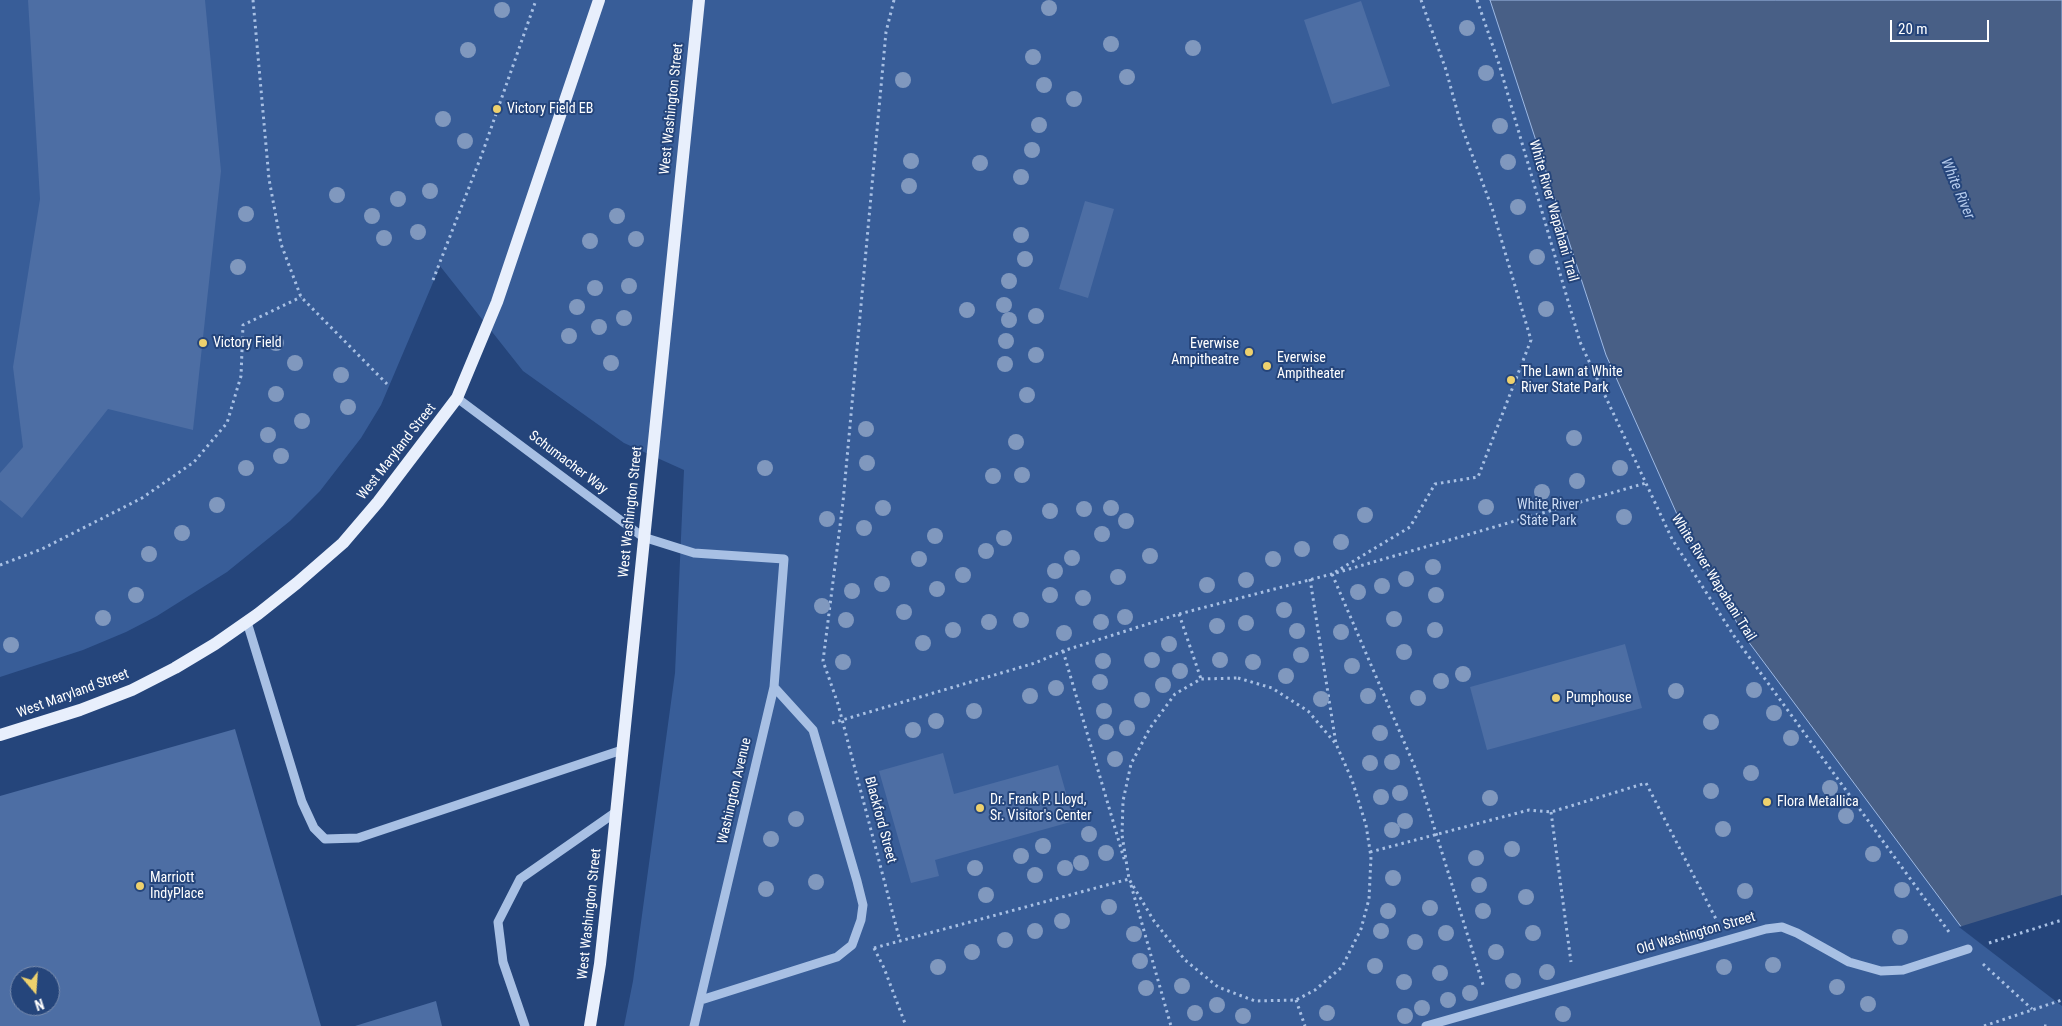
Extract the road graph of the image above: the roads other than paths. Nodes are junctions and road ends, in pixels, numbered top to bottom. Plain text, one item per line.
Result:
1 (599, 0) edge
2 (699, 0) edge
3 (457, 398) junction
4 (643, 536) junction
5 (784, 559) joint
6 (247, 622) junction
7 (774, 687) junction
8 (0, 734) edge
9 (622, 750) junction
10 (616, 812) junction
11 (1968, 949) road end
12 (701, 1000) junction
13 (525, 1026) edge
14 (590, 1026) edge
15 (694, 1026) edge
16 (1426, 1026) edge

1 - 3 main road, West Maryland Street
2 - 4 main road, West Washington Street
3 - 4 street, Schumacher Way
3 - 6 main road, West Maryland Street
4 - 5 street, Schumacher Way
4 - 9 main road, West Washington Street
5 - 7 street, Washington Avenue
6 - 8 main road, West Maryland Street
6 - 9 street
7 - 12 street, Washington Avenue
7 - 12 street
9 - 10 main road, West Washington Street
10 - 13 street
10 - 14 main road, West Washington Street
11 - 16 street, Old Washington Street
12 - 15 street, Washington Avenue

